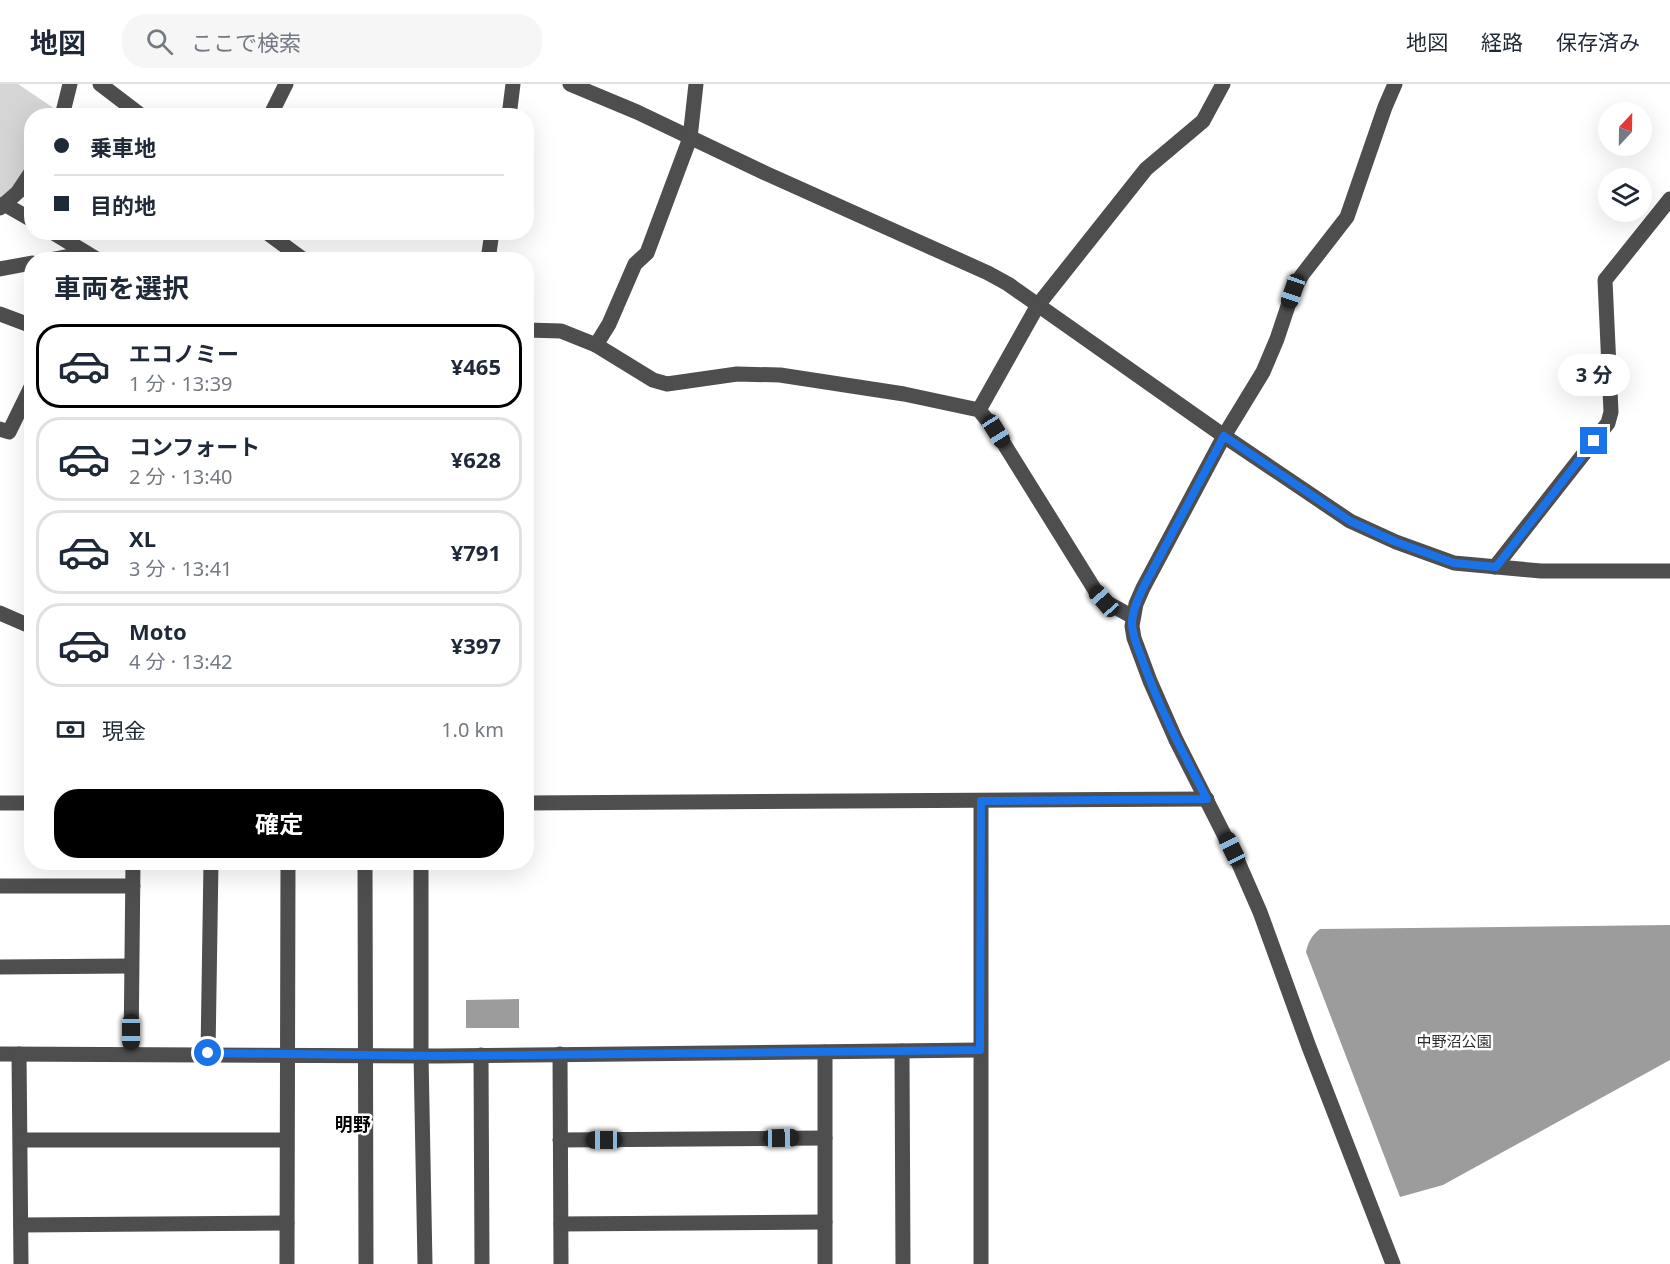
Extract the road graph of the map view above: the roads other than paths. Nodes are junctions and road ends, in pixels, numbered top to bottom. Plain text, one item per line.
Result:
1 (70, 84) edge
2 (100, 84) edge
3 (286, 84) edge
4 (513, 84) edge
5 (570, 84) edge
6 (696, 84) edge
7 (1223, 84) edge
8 (1395, 84) edge
9 (64, 108) edge
10 (132, 108) edge
11 (274, 108) edge
12 (510, 108) edge
13 (690, 138) junction
14 (24, 183) edge
15 (1670, 199) edge
16 (2, 206) edge
17 (24, 216) edge
18 (65, 240) edge
19 (277, 240) edge
20 (84, 252) edge
21 (293, 252) edge
22 (24, 264) edge
23 (0, 269) edge
24 (1038, 305) junction
25 (0, 314) edge
26 (24, 323) edge
27 (534, 330) edge
28 (596, 345) junction
29 (24, 403) edge
30 (979, 410) junction
31 (0, 429) edge
32 (1224, 436) junction
33 (1496, 567) junction
34 (1670, 571) edge
35 (0, 613) edge
36 (1132, 617) junction
37 (24, 624) edge
38 (1207, 799) junction
39 (981, 801) junction
40 (0, 803) edge
41 (24, 803) edge
42 (534, 803) edge
43 (133, 870) edge
44 (211, 870) edge
45 (288, 870) edge
46 (365, 870) edge
47 (421, 870) edge
48 (0, 886) edge
49 (132, 886) junction
50 (131, 966) junction
51 (0, 967) edge
52 (980, 1050) junction
53 (902, 1051) junction
54 (825, 1052) junction
55 (131, 1053) junction
56 (208, 1053) junction
57 (0, 1054) edge
58 (19, 1054) junction
59 (286, 1054) junction
60 (560, 1054) junction
61 (364, 1055) junction
62 (421, 1055) junction
63 (481, 1055) junction
64 (825, 1138) junction
65 (21, 1140) junction
66 (286, 1140) junction
67 (560, 1140) junction
68 (825, 1222) junction
69 (287, 1223) junction
70 (561, 1224) junction
71 (21, 1225) junction
72 (21, 1264) edge
73 (287, 1264) edge
74 (366, 1264) edge
75 (425, 1264) edge
76 (482, 1264) edge
77 (561, 1264) edge
78 (825, 1264) edge
79 (903, 1264) edge
80 (981, 1264) edge
81 (1393, 1264) edge

1 - 9 street
2 - 10 street
3 - 11 street
4 - 12 street
5 - 13 street
6 - 13 street
7 - 24 street
8 - 32 street
13 - 24 street
13 - 28 street
14 - 16 street
15 - 33 street
16 - 17 street
18 - 20 street
19 - 21 street
22 - 23 street
24 - 30 street
24 - 32 street
25 - 26 street
27 - 28 street
28 - 30 street
29 - 31 street
30 - 36 street
32 - 33 street
32 - 36 street
33 - 34 street
35 - 37 street
36 - 38 street
38 - 39 street
38 - 81 street
39 - 42 street
39 - 52 street
40 - 41 street
43 - 49 street
44 - 56 street
45 - 59 street
46 - 61 street
47 - 62 street
48 - 49 street
49 - 50 street
50 - 51 street
50 - 55 street
52 - 53 street
52 - 80 street
53 - 54 street
53 - 79 street
54 - 60 street
54 - 64 street
55 - 56 street
55 - 58 street
56 - 59 street
57 - 58 street
58 - 65 street
59 - 61 street
59 - 66 street
60 - 63 street
60 - 67 street
61 - 62 street
61 - 74 street
62 - 63 street
62 - 75 street
63 - 76 street
64 - 67 street
64 - 68 street
65 - 66 street
65 - 71 street
66 - 69 street
67 - 70 street
68 - 70 street
68 - 78 street
69 - 71 street
69 - 73 street
70 - 77 street
71 - 72 street

